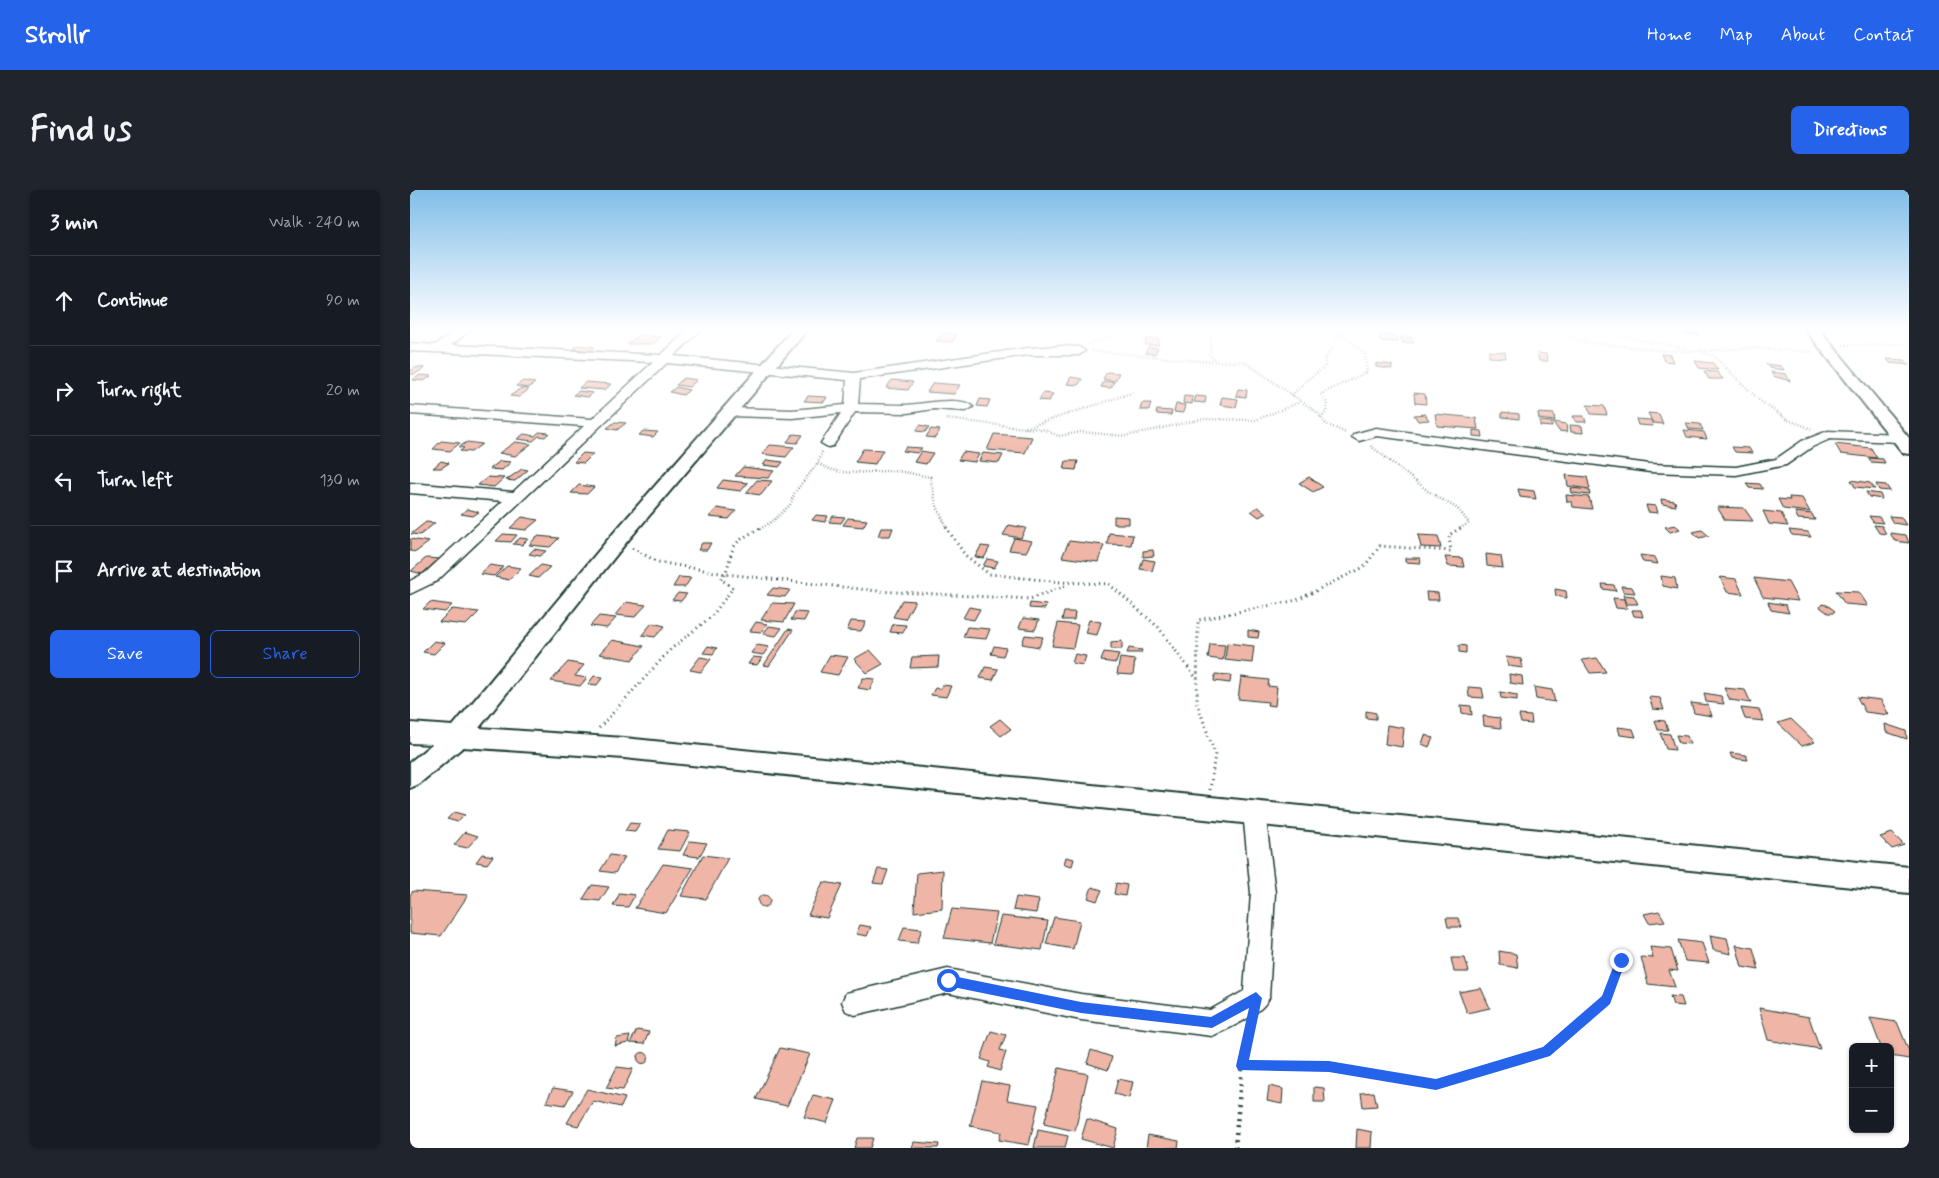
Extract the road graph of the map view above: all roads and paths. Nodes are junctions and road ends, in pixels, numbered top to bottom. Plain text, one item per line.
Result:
1 (648, 374) edge
2 (762, 374) edge
3 (812, 374) edge
4 (867, 374) edge
5 (1261, 374) edge
6 (1315, 374) edge
7 (1363, 374) edge
8 (1732, 374) edge
9 (1848, 374) edge
10 (854, 377) junction
11 (1135, 392) dead end
12 (1292, 396) junction
13 (1300, 402) junction
14 (966, 407) dead end
15 (851, 408) junction
16 (410, 410) edge
17 (729, 412) junction
18 (1321, 418) junction
19 (944, 419) dead end
20 (596, 423) junction
21 (1025, 428) junction
22 (1828, 435) junction
23 (1359, 437) junction
24 (828, 443) joint
25 (1904, 444) edge
26 (818, 463) junction
27 (410, 488) edge
28 (517, 497) junction
29 (618, 540) junction
30 (726, 574) junction
31 (1069, 585) junction
32 (411, 586) edge
33 (1197, 679) junction
34 (410, 732) edge
35 (458, 737) junction
36 (584, 745) junction
37 (410, 778) edge
38 (1207, 807) junction
39 (1254, 812) junction
40 (1909, 880) edge
41 (1621, 960) dead end
42 (1256, 998) junction
43 (855, 1002) dead end
44 (1242, 1066) junction
45 (1235, 1148) edge

1 - 20 street
2 - 17 street
3 - 10 street
4 - 10 street
5 - 12 path
6 - 12 path
7 - 18 path
8 - 22 path
9 - 25 street
10 - 15 street
11 - 21 path
12 - 13 path
13 - 18 path
13 - 21 path
14 - 15 street
15 - 17 street
15 - 24 street
16 - 20 street
17 - 29 street
18 - 23 path
19 - 21 path
20 - 28 street
22 - 23 street
22 - 25 street
23 - 33 path
24 - 26 path
26 - 30 path
26 - 31 path
27 - 28 street
28 - 32 street
29 - 30 path
29 - 35 street
30 - 31 path
30 - 36 path
31 - 33 path
33 - 38 path
34 - 35 street
35 - 36 street
35 - 37 street
36 - 38 street
38 - 39 street
39 - 40 street
39 - 42 street
41 - 44 path
42 - 43 street
42 - 44 path
44 - 45 path

